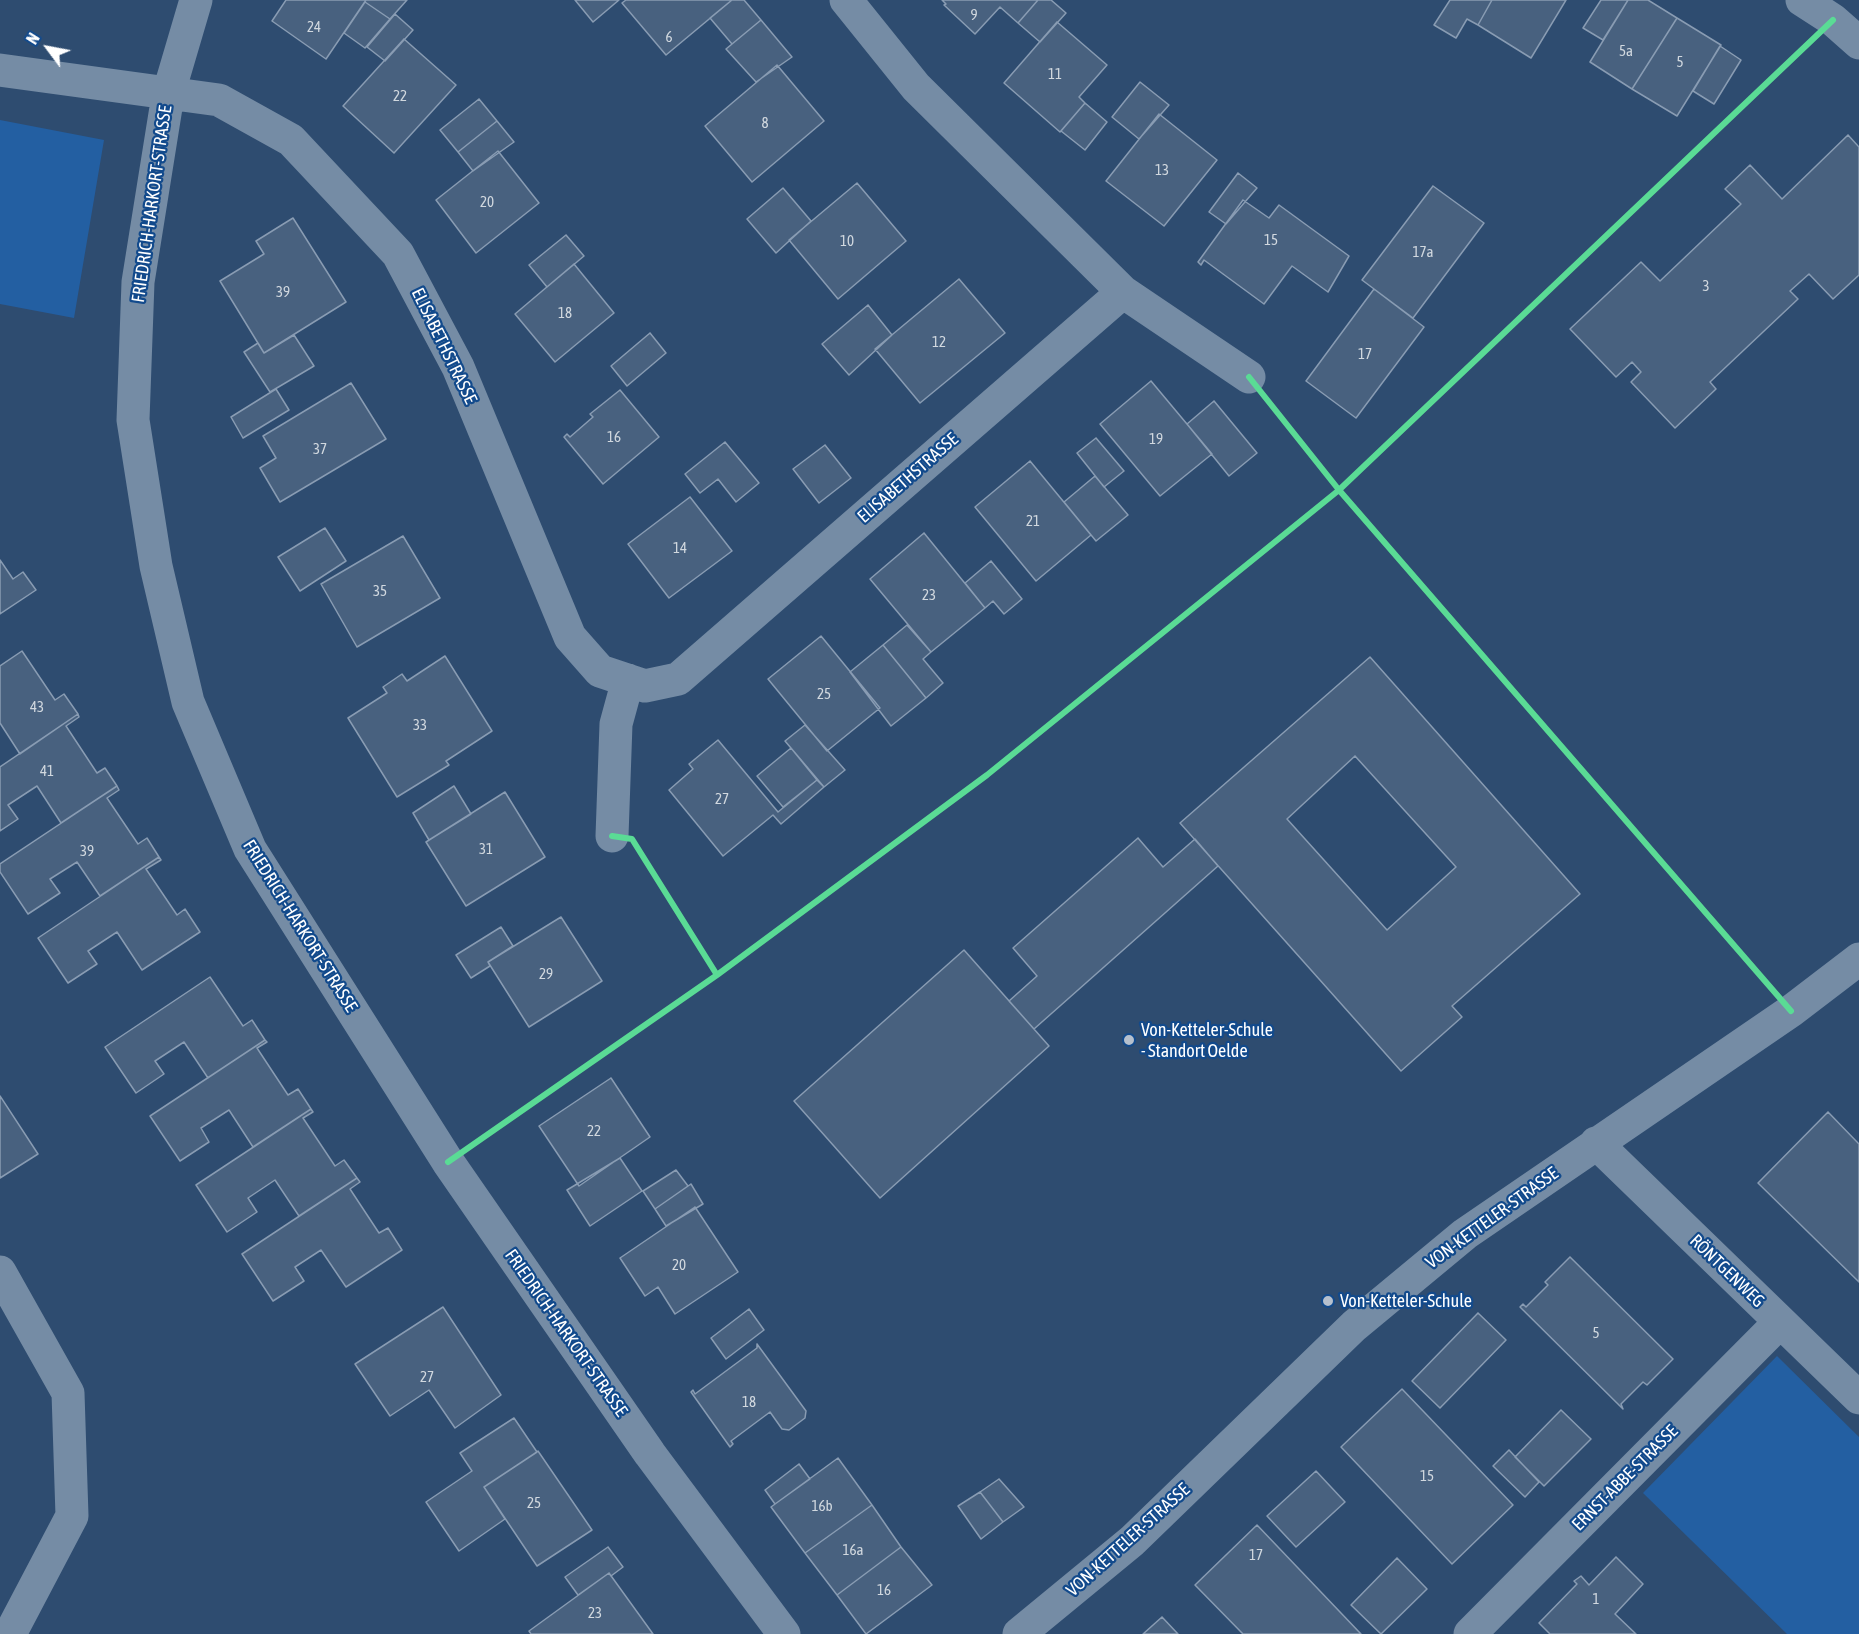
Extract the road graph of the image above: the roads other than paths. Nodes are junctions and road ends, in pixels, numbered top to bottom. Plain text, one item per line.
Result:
1 (196, 0) edge
2 (846, 0) edge
3 (1802, 0) edge
4 (1859, 43) edge
5 (0, 70) edge
6 (168, 95) junction
7 (1123, 292) junction
8 (1249, 377) dead end
9 (628, 680) junction
10 (612, 836) dead end
11 (1859, 959) edge
12 (1596, 1143) junction
13 (0, 1272) edge
14 (1779, 1323) junction
15 (1859, 1398) edge
16 (10, 1634) edge
17 (784, 1634) edge
18 (1019, 1634) edge
19 (1470, 1634) edge

1 - 6 street, FRIEDRICH-HARKORT-STRASSE
2 - 7 street
3 - 4 street
5 - 6 street, ELISABETHSTRASSE
6 - 9 street, ELISABETHSTRASSE
6 - 17 street, FRIEDRICH-HARKORT-STRASSE
7 - 8 street
7 - 9 street, ELISABETHSTRASSE
9 - 10 street
11 - 12 street, VON-KETTELER-STRASSE
12 - 14 street, RÖNTGENWEG
12 - 18 street, VON-KETTELER-STRASSE
13 - 16 street
14 - 15 street, RÖNTGENWEG
14 - 19 street, ERNST-ABBE-STRASSE

